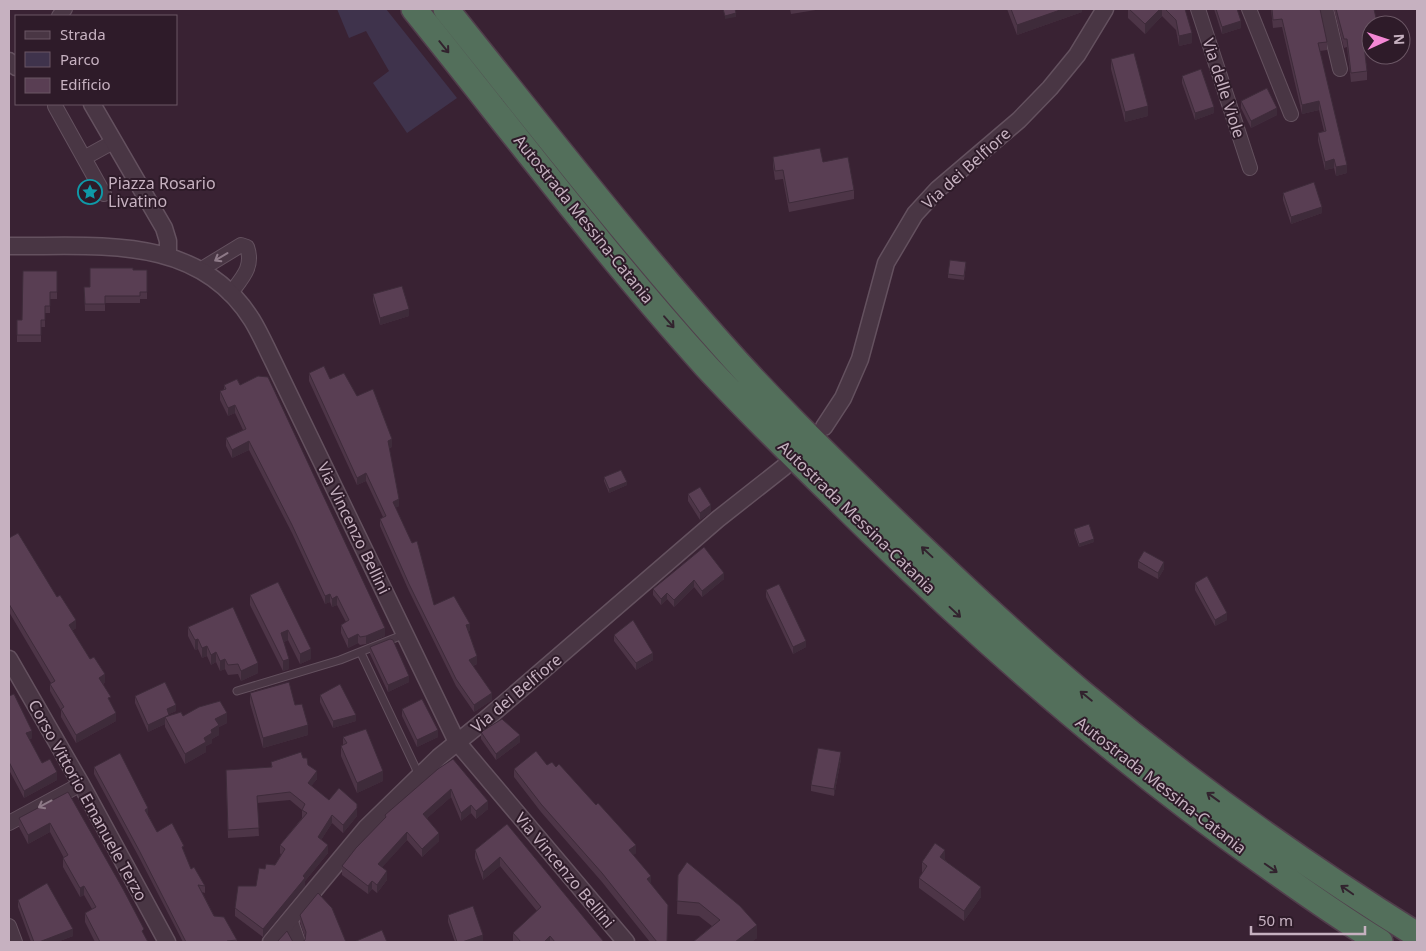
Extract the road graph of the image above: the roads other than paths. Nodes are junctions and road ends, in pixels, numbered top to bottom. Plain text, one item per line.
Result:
1 (414, 9) edge
2 (446, 9) edge
3 (1105, 9) edge
4 (1198, 9) edge
5 (1249, 9) edge
6 (1326, 9) edge
7 (1340, 69) dead end
8 (93, 105) edge
9 (55, 106) dead end
10 (1291, 114) dead end
11 (114, 142) junction
12 (84, 158) junction
13 (1250, 168) dead end
14 (104, 194) dead end
15 (9, 246) edge
16 (168, 255) junction
17 (200, 270) junction
18 (230, 294) junction
19 (824, 428) dead end
20 (784, 467) dead end
21 (405, 634) junction
22 (361, 653) junction
23 (9, 659) edge
24 (237, 691) dead end
25 (457, 742) junction
26 (419, 776) junction
27 (81, 784) junction
28 (9, 823) edge
29 (290, 919) junction
30 (9, 926) edge
31 (1417, 935) edge
32 (15, 942) edge
33 (166, 942) edge
34 (271, 942) edge
35 (298, 942) edge
36 (626, 942) edge
37 (1380, 942) edge

1 -> 37 highway, Autostrada Messina-Catania
31 -> 2 highway, Autostrada Messina-Catania
3 - 19 street, Via dei Belfiore
4 - 13 street, Via delle Viole
5 - 10 street
6 - 7 street
8 - 11 street
9 - 12 street
11 - 12 street
11 - 16 street
12 - 14 street
15 - 16 street, Via Vincenzo Bellini
16 - 17 street, Via Vincenzo Bellini
17 - 18 street, Via Vincenzo Bellini
18 -> 17 street
18 - 21 street, Via Vincenzo Bellini
20 - 25 street, Via dei Belfiore
21 - 22 lane
21 - 25 street, Via Vincenzo Bellini
22 - 24 lane
22 - 26 lane
23 - 27 street, Corso Vittorio Emanuele Terzo
25 - 26 street, Via dei Belfiore
25 - 36 street, Via Vincenzo Bellini
26 - 29 street, Via dei Belfiore
27 -> 28 street
27 - 33 street, Corso Vittorio Emanuele Terzo
29 - 34 street, Via dei Belfiore
29 - 35 street
30 - 32 street

